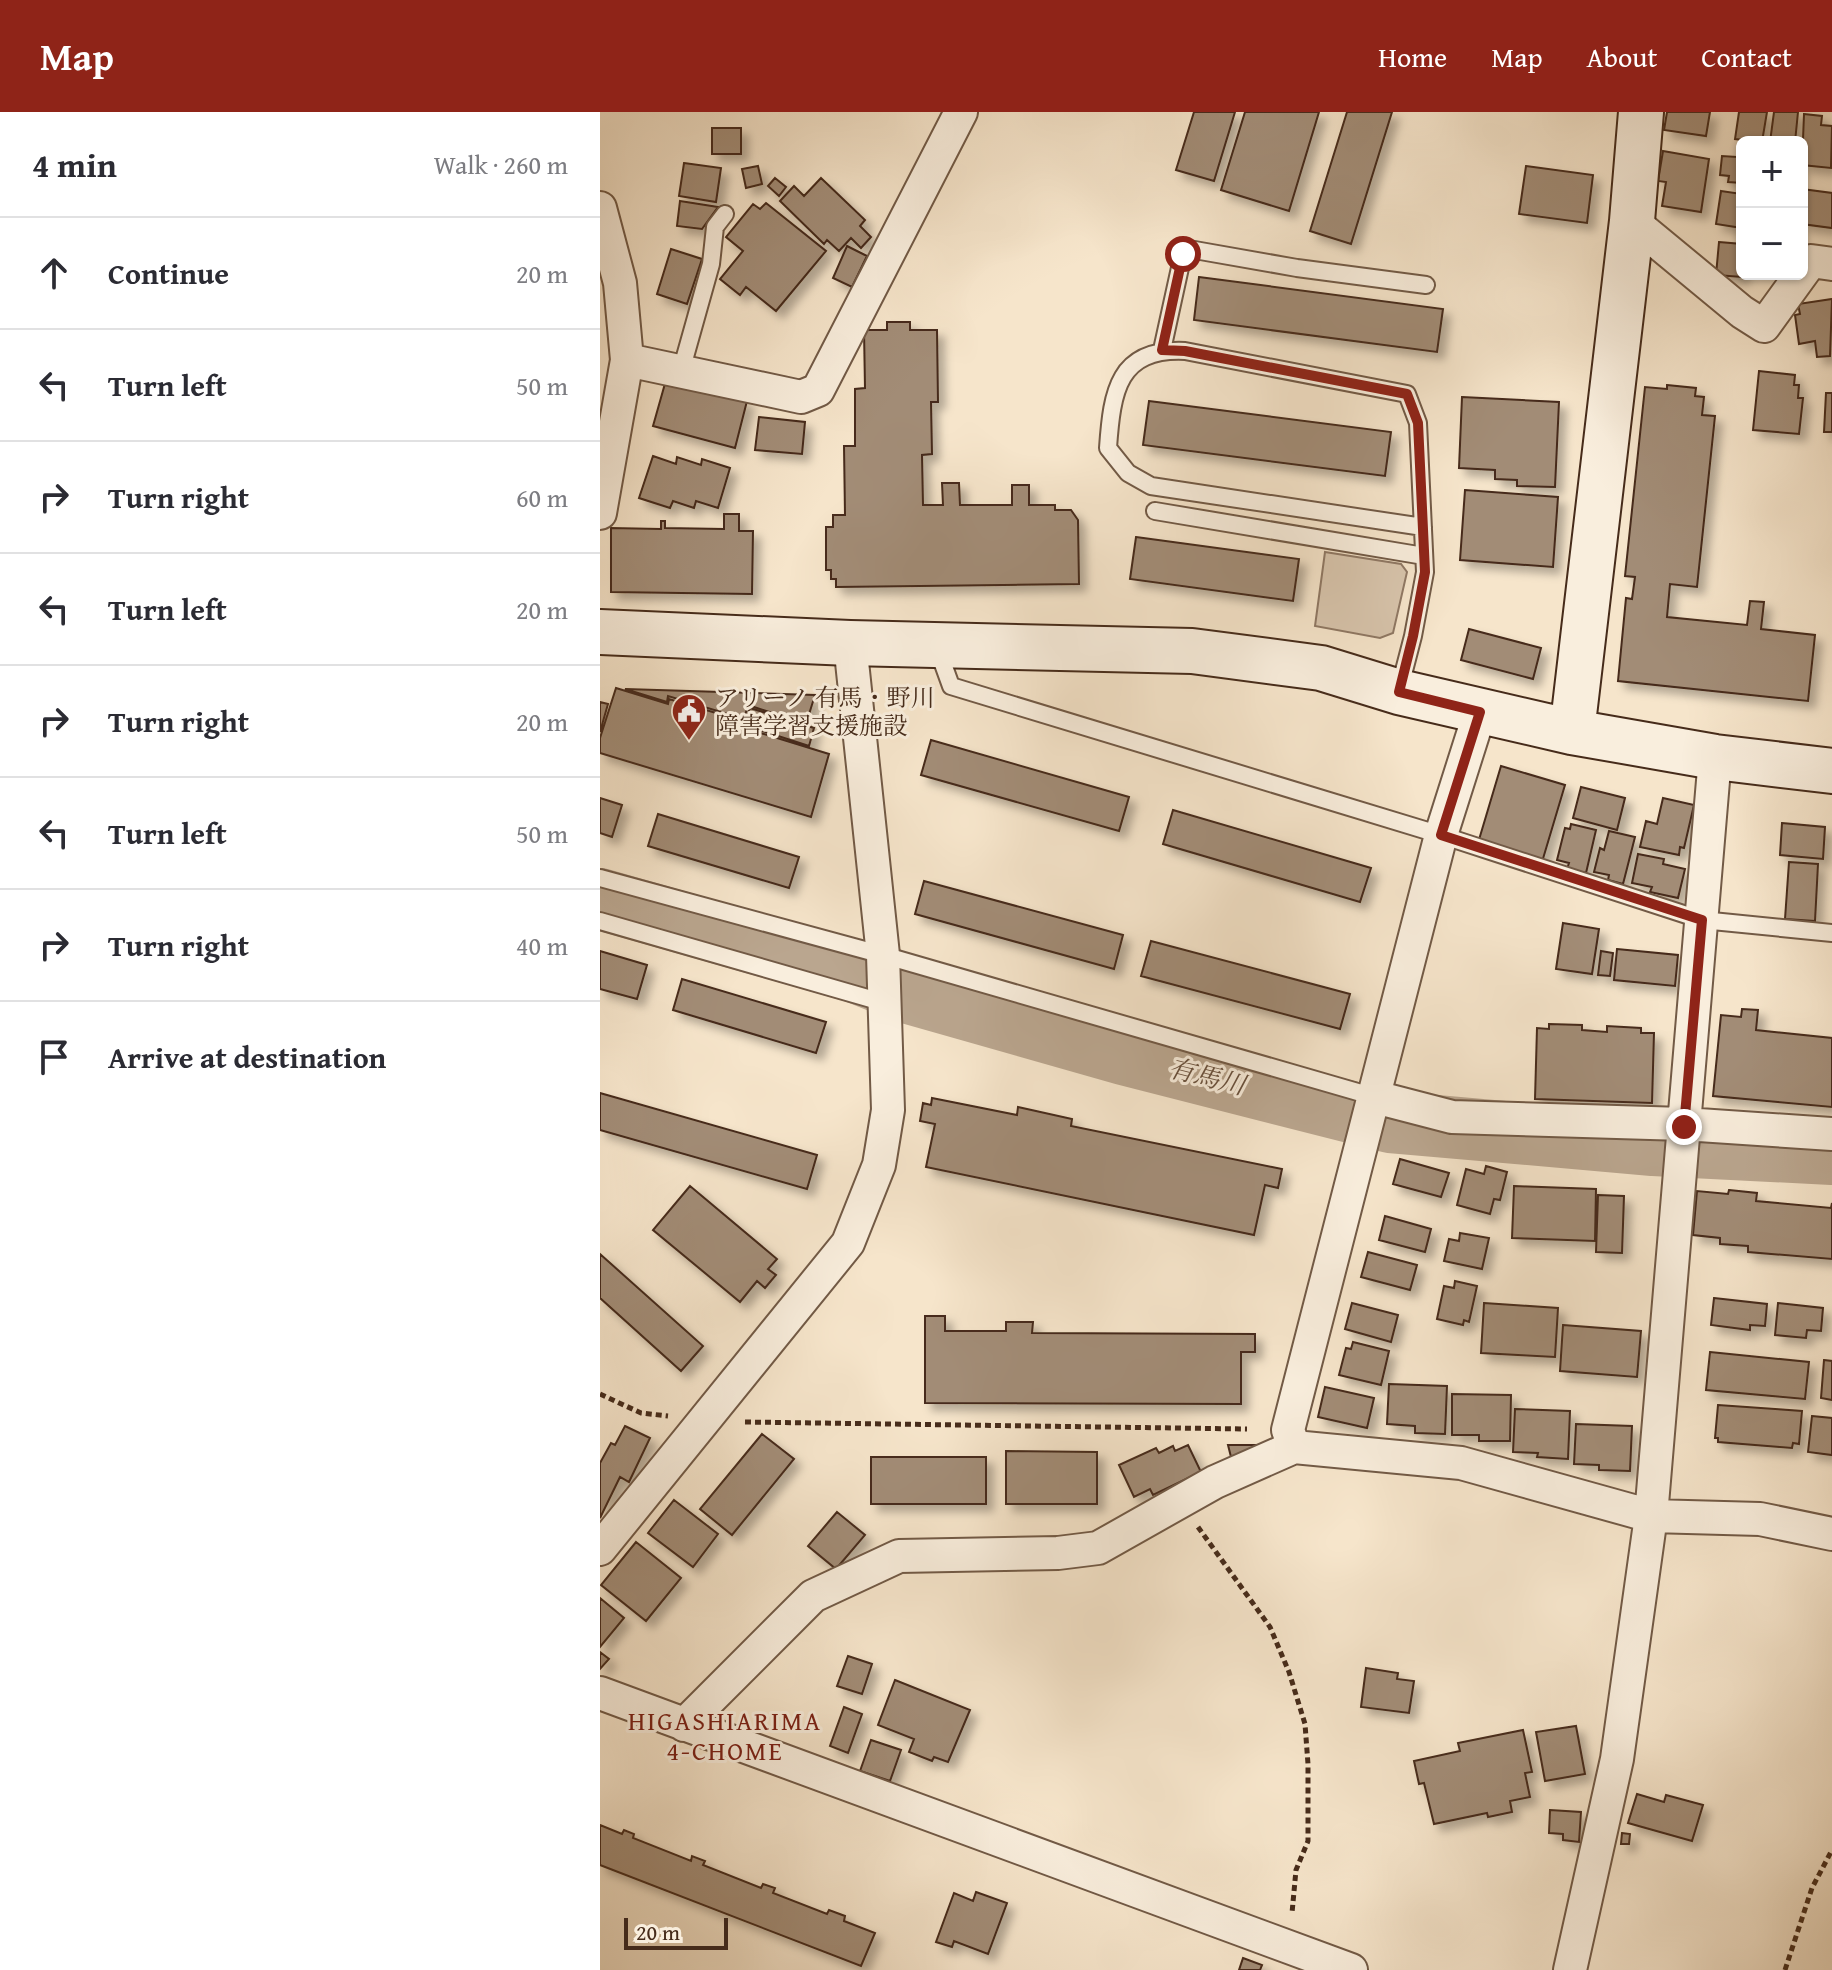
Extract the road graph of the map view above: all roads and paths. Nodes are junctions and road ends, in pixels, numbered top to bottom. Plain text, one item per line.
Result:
1 (961, 112) edge
2 (1641, 112) edge
3 (600, 208) edge
4 (725, 214) dead end
5 (1632, 221) junction
6 (1832, 264) edge
7 (1426, 285) dead end
8 (1162, 350) junction
9 (627, 360) junction
10 (681, 371) junction
11 (1155, 511) dead end
12 (600, 513) edge
13 (1423, 527) junction
14 (1424, 556) junction
15 (600, 632) edge
16 (850, 643) junction
17 (936, 645) junction
18 (1399, 692) junction
19 (1480, 712) junction
20 (1572, 732) junction
21 (1715, 757) junction
22 (1832, 771) edge
23 (1441, 835) junction
24 (600, 878) edge
25 (1702, 920) junction
26 (600, 921) edge
27 (1832, 933) edge
28 (883, 957) junction
29 (885, 1001) junction
30 (1374, 1099) junction
31 (1684, 1126) junction
32 (1832, 1134) edge
33 (600, 1394) edge
34 (704, 1421) junction
35 (1291, 1438) junction
36 (1181, 1504) junction
37 (1651, 1516) junction
38 (1832, 1534) edge
39 (600, 1549) edge
40 (600, 1693) edge
41 (684, 1725) junction
42 (1832, 1850) edge
43 (1288, 1947) junction
44 (1330, 1966) edge
45 (1570, 1970) edge
46 (1785, 1970) edge

1 - 10 street
2 - 5 street
3 - 9 street
4 - 10 lane
5 - 6 street
5 - 20 street
7 - 8 lane
8 - 13 lane
8 - 13 lane
9 - 10 street
9 - 12 street
11 - 14 lane
13 - 14 lane
14 - 18 lane
15 - 16 street
16 - 17 street
16 - 28 street
17 - 18 street
17 - 23 lane
18 - 19 street
19 - 20 street
19 - 23 street
20 - 21 street
21 - 22 street
21 - 25 street
23 - 25 lane
23 - 30 street
24 - 28 lane
25 - 27 lane
25 - 31 street
26 - 29 lane
28 - 29 street
28 - 30 lane
29 - 34 street
30 - 31 street
30 - 35 street
31 - 32 street
31 - 37 street
33 - 34 path
34 - 35 path
34 - 39 street
35 - 36 street
35 - 37 street
36 - 41 street
36 - 43 path
37 - 38 street
37 - 45 street
40 - 41 street
41 - 43 street
42 - 46 path
43 - 44 street

